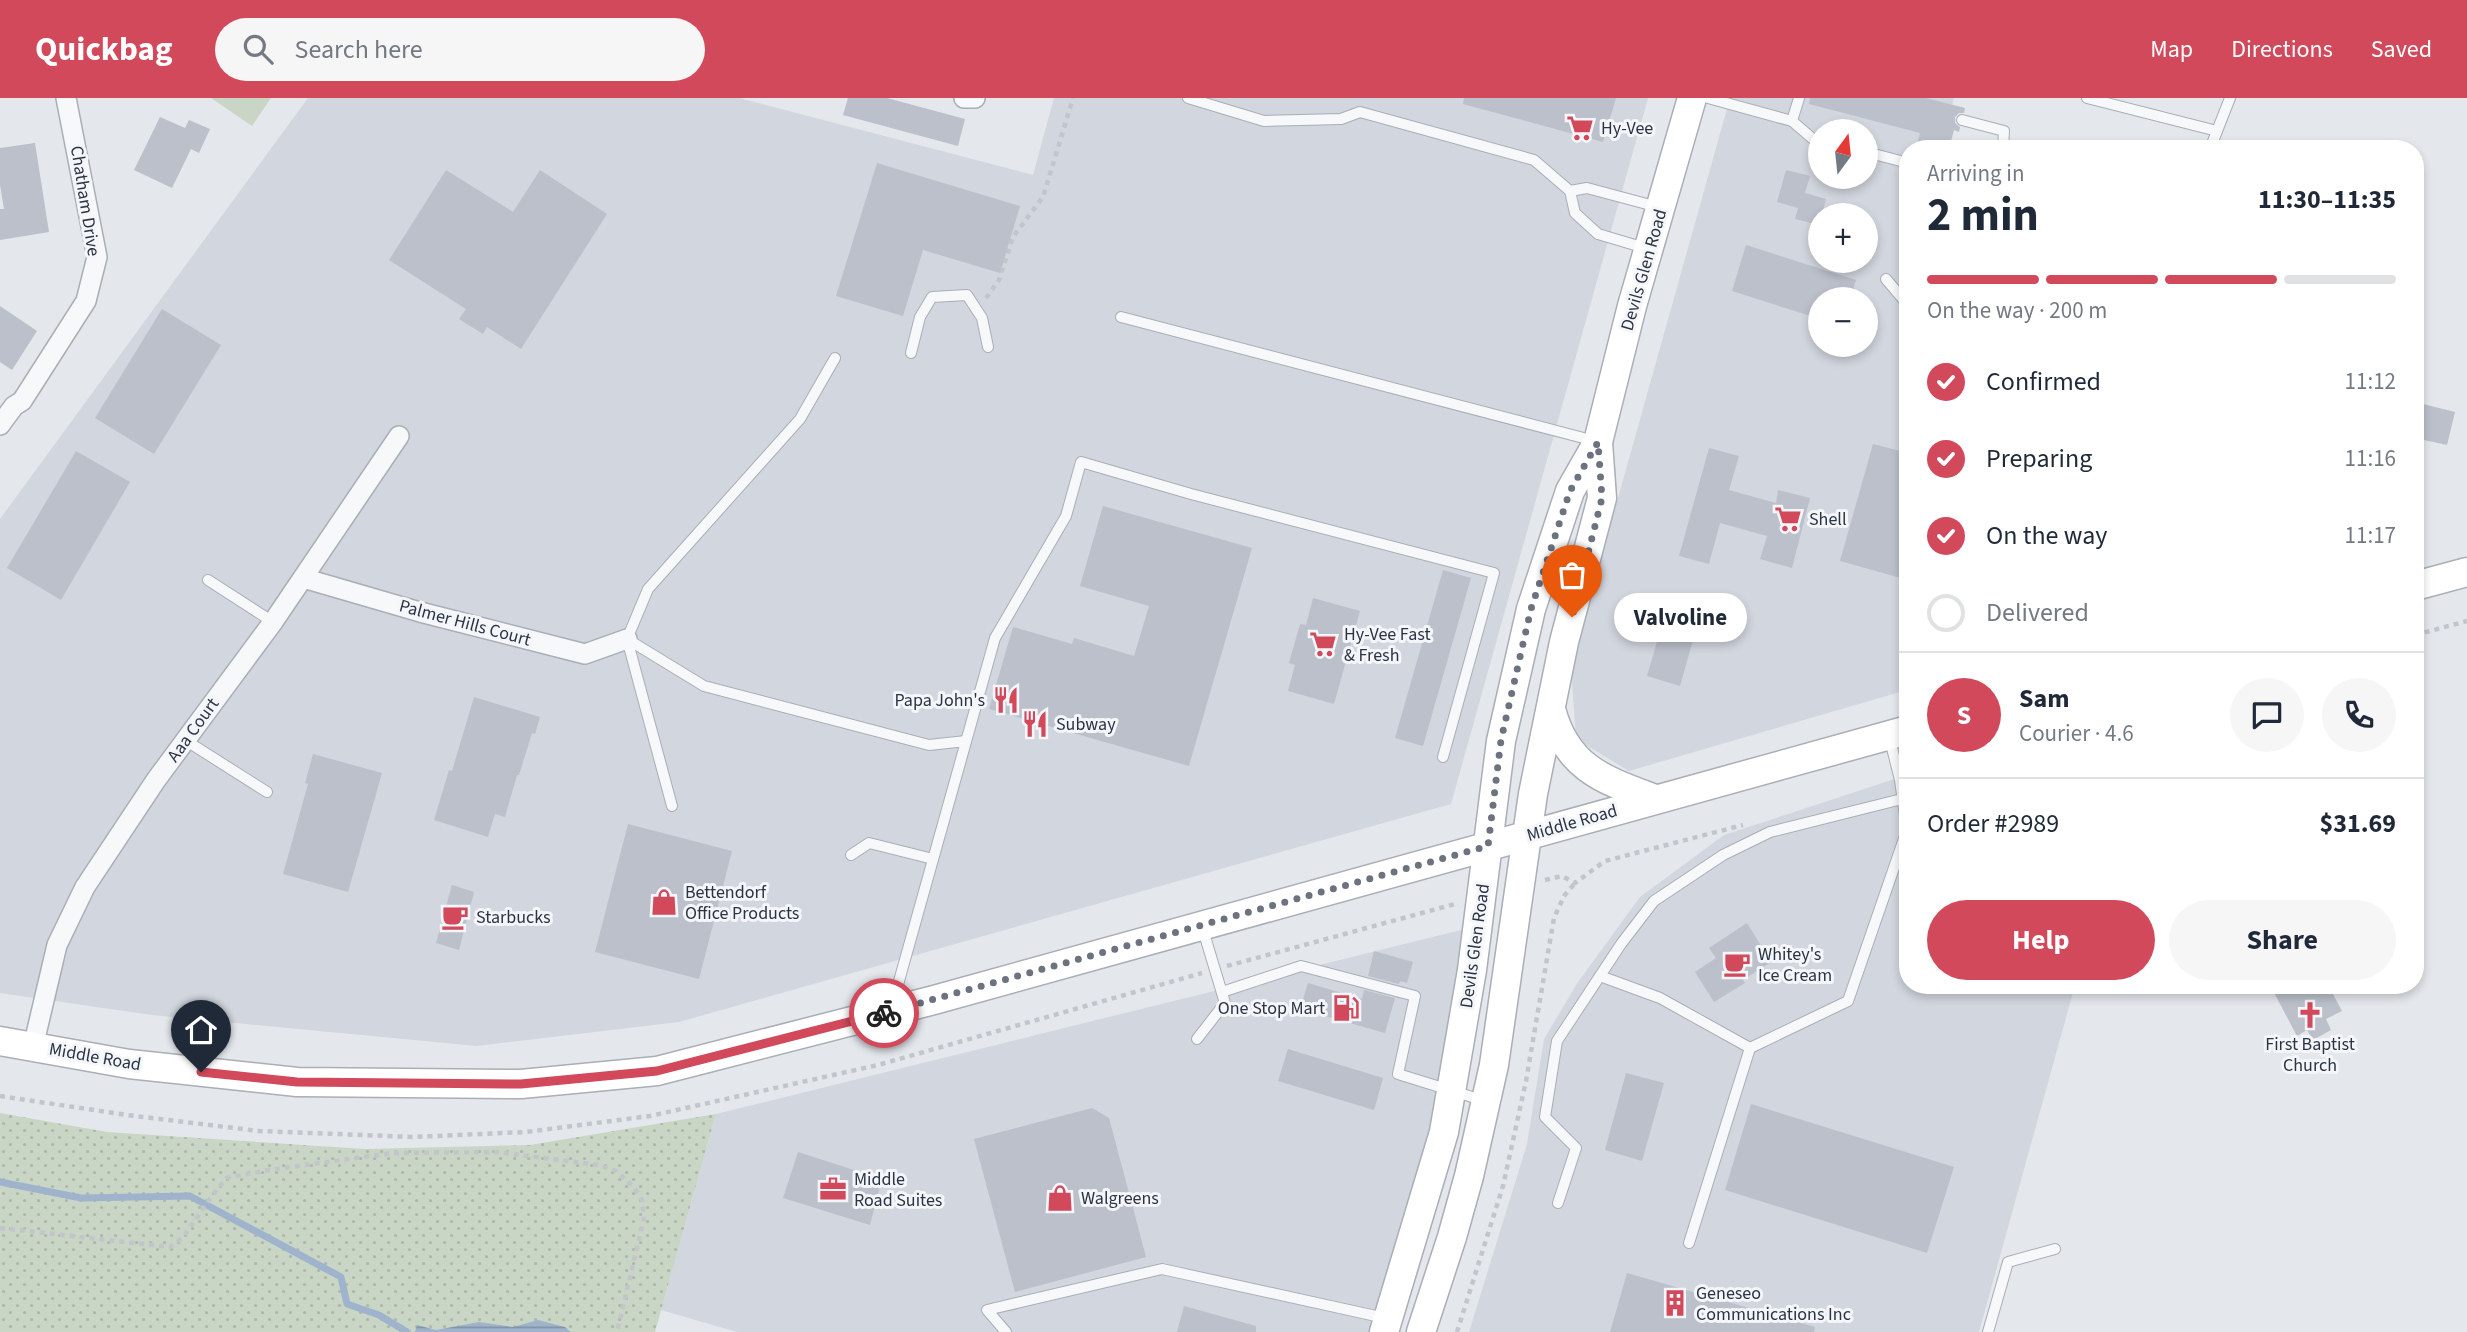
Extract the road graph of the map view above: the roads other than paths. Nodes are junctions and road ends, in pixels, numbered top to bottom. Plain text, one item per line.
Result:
1 (66, 98) edge
2 (964, 98) edge
3 (975, 98) edge
4 (1188, 98) edge
5 (1692, 98) edge
6 (1708, 98) edge
7 (1799, 98) edge
8 (2087, 98) edge
9 (2230, 98) edge
10 (1962, 120) dead end
11 (1792, 121) junction
12 (2217, 131) junction
13 (1808, 135) edge
14 (2004, 140) edge
15 (2214, 140) edge
16 (1878, 155) edge
17 (1899, 161) edge
18 (1570, 191) junction
19 (1661, 208) junction
20 (1649, 249) junction
21 (1886, 279) dead end
22 (1899, 295) edge
23 (1121, 317) dead end
24 (988, 347) dead end
25 (911, 353) dead end
26 (835, 358) dead end
27 (7, 407) edge
28 (0, 425) edge
29 (399, 436) dead end
30 (1598, 442) junction
31 (2467, 572) edge
32 (303, 578) junction
33 (208, 580) dead end
34 (2424, 584) edge
35 (273, 622) junction
36 (627, 639) junction
37 (1551, 709) junction
38 (1898, 732) edge
39 (185, 740) junction
40 (966, 741) junction
41 (1899, 756) edge
42 (1443, 757) dead end
43 (267, 792) dead end
44 (1656, 799) junction
45 (1899, 800) edge
46 (672, 806) dead end
47 (1527, 835) junction
48 (1488, 846) junction
49 (1899, 853) edge
50 (851, 855) dead end
51 (933, 859) junction
52 (1201, 924) junction
53 (1600, 976) junction
54 (1222, 992) junction
55 (890, 1011) junction
56 (1197, 1039) dead end
57 (0, 1041) edge
58 (33, 1047) junction
59 (1750, 1048) junction
60 (1452, 1090) junction
61 (1485, 1101) junction
62 (1559, 1203) dead end
63 (1689, 1243) dead end
64 (2055, 1249) dead end
65 (1386, 1325) edge
66 (1006, 1332) edge
67 (1421, 1332) edge
68 (1988, 1332) edge

1 - 27 street, Chatham Drive
2 - 3 street
4 - 18 lane
5 - 19 main road, Devils Glen Road
6 - 11 lane
7 - 11 lane
8 - 12 lane
9 - 12 lane
10 - 14 lane
11 - 13 lane
12 - 15 lane
16 - 17 lane
18 - 19 lane
18 - 20 lane
19 - 20 main road, Devils Glen Road
20 - 30 main road, Devils Glen Road
21 - 22 lane
23 - 30 lane
24 - 25 lane
26 - 36 lane
27 - 28 street, Chatham Drive
29 - 32 street, Aaa Court
30 - 37 main road, Devils Glen Road
30 - 48 main road, Devils Glen Road
31 - 34 main road
32 - 35 street, Aaa Court
32 - 36 street, Palmer Hills Court
33 - 35 lane
35 - 39 street, Aaa Court
36 - 40 lane
36 - 46 lane
37 - 44 main road
37 - 47 main road, Devils Glen Road
38 - 41 lane
38 - 44 main road, Middle Road
39 - 43 lane
39 - 58 street, Aaa Court
40 - 42 lane
40 - 51 lane
44 - 47 main road, Middle Road
45 - 53 lane
47 - 48 main road, Middle Road
47 - 61 main road, Devils Glen Road
48 - 52 main road, Middle Road
48 - 60 main road, Devils Glen Road
49 - 59 lane
50 - 51 lane
51 - 55 lane
52 - 54 lane
52 - 55 main road, Middle Road
53 - 59 lane
53 - 62 lane
54 - 56 lane
54 - 60 lane
55 - 58 main road, Middle Road
57 - 58 main road, Middle Road
59 - 63 lane
60 - 61 lane
60 - 65 main road, Devils Glen Road
61 - 67 main road, Devils Glen Road
64 - 68 lane
65 - 66 lane

